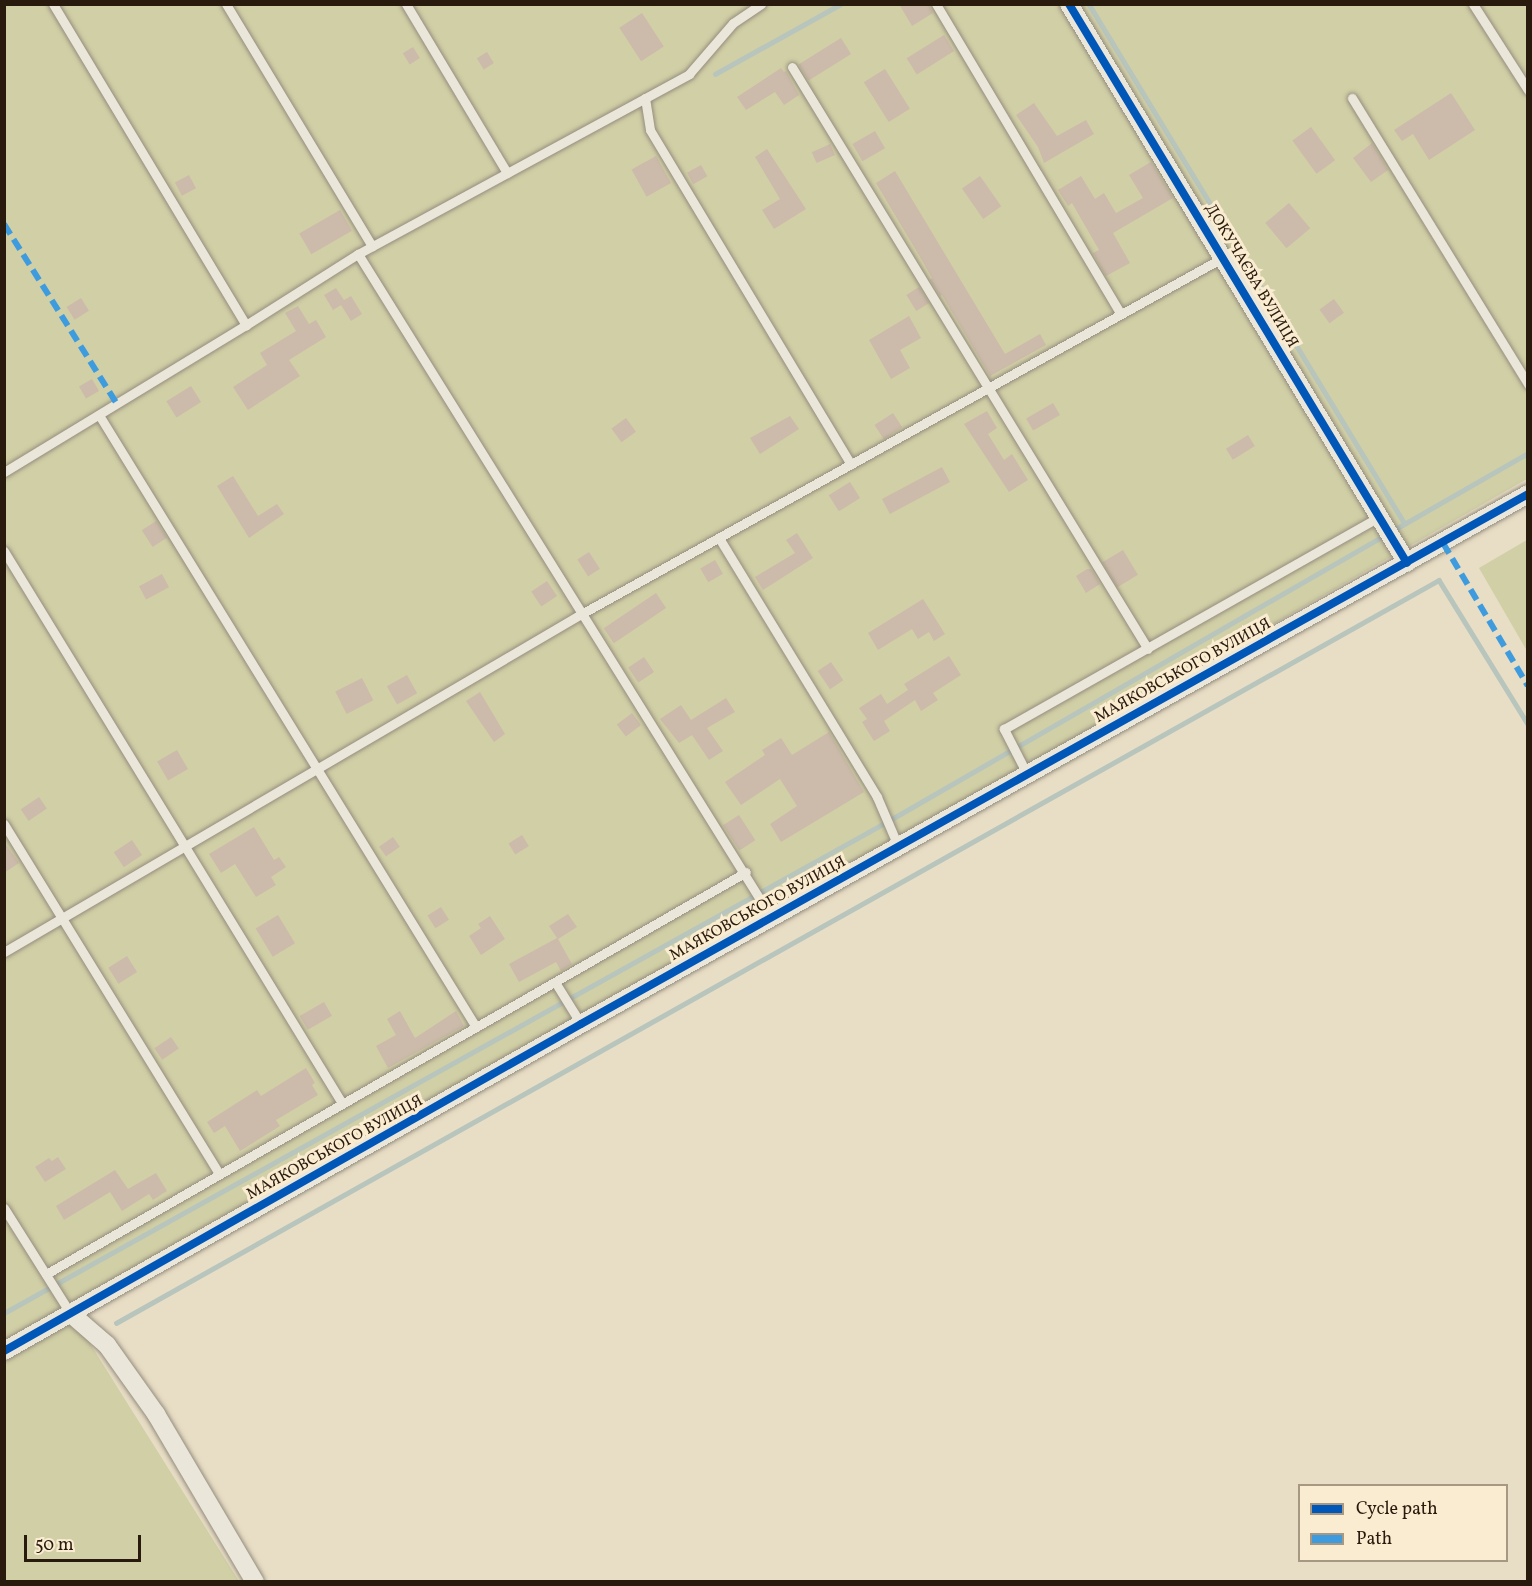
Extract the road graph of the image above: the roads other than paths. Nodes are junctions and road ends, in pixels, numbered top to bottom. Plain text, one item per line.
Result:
1 (53, 4) edge
2 (226, 4) edge
3 (406, 4) edge
4 (761, 4) edge
5 (936, 4) edge
6 (1069, 4) edge
7 (1473, 4) edge
8 (792, 66) dead end
9 (1527, 90) edge
10 (645, 98) junction
11 (1352, 98) dead end
12 (507, 173) junction
13 (372, 246) junction
14 (358, 254) junction
15 (1224, 257) junction
16 (1120, 314) junction
17 (246, 326) junction
18 (1527, 384) edge
19 (988, 388) junction
20 (99, 415) junction
21 (852, 464) junction
22 (4, 472) edge
23 (1527, 494) edge
24 (1382, 519) junction
25 (719, 538) junction
26 (4, 551) edge
27 (1407, 563) junction
28 (584, 613) junction
29 (1148, 649) junction
30 (1024, 767) junction
31 (318, 769) junction
32 (4, 824) edge
33 (898, 846) junction
34 (184, 847) junction
35 (746, 872) junction
36 (771, 917) junction
37 (61, 919) junction
38 (4, 952) edge
39 (555, 982) junction
40 (581, 1024) junction
41 (476, 1027) junction
42 (342, 1103) junction
43 (219, 1174) junction
44 (4, 1208) edge
45 (46, 1274) junction
46 (70, 1313) junction
47 (4, 1351) edge
48 (255, 1581) edge

1 - 17 lane
2 - 13 lane
3 - 12 lane
4 - 10 lane
5 - 16 lane
6 - 15 street, ДОКУЧАЄВА ВУЛИЦЯ
7 - 9 lane
8 - 19 lane
10 - 12 lane
10 - 21 lane
11 - 18 lane
12 - 13 lane
13 - 14 lane
14 - 17 lane
14 - 28 lane
15 - 16 lane
15 - 24 street, ДОКУЧАЄВА ВУЛИЦЯ
16 - 19 lane
17 - 20 lane
19 - 21 lane
19 - 29 lane
20 - 22 lane
20 - 31 lane
21 - 25 lane
23 - 27 street, МАЯКОВСЬКОГО ВУЛИЦЯ
24 - 27 street, ДОКУЧАЄВА ВУЛИЦЯ
24 - 29 lane
25 - 28 lane
25 - 33 lane
26 - 34 lane
27 - 30 street, МАЯКОВСЬКОГО ВУЛИЦЯ
28 - 31 lane
28 - 35 lane
29 - 30 lane
30 - 33 street, МАЯКОВСЬКОГО ВУЛИЦЯ
31 - 34 lane
31 - 41 lane
32 - 37 lane
33 - 36 street, МАЯКОВСЬКОГО ВУЛИЦЯ
34 - 37 lane
34 - 42 lane
35 - 36 lane
35 - 39 lane
36 - 40 street, МАЯКОВСЬКОГО ВУЛИЦЯ
37 - 38 lane
37 - 43 lane
39 - 40 lane
39 - 41 lane
40 - 46 street, МАЯКОВСЬКОГО ВУЛИЦЯ
41 - 42 lane
42 - 43 lane
43 - 45 lane
44 - 45 lane
45 - 46 lane
46 - 47 street, МАЯКОВСЬКОГО ВУЛИЦЯ
46 - 48 street

